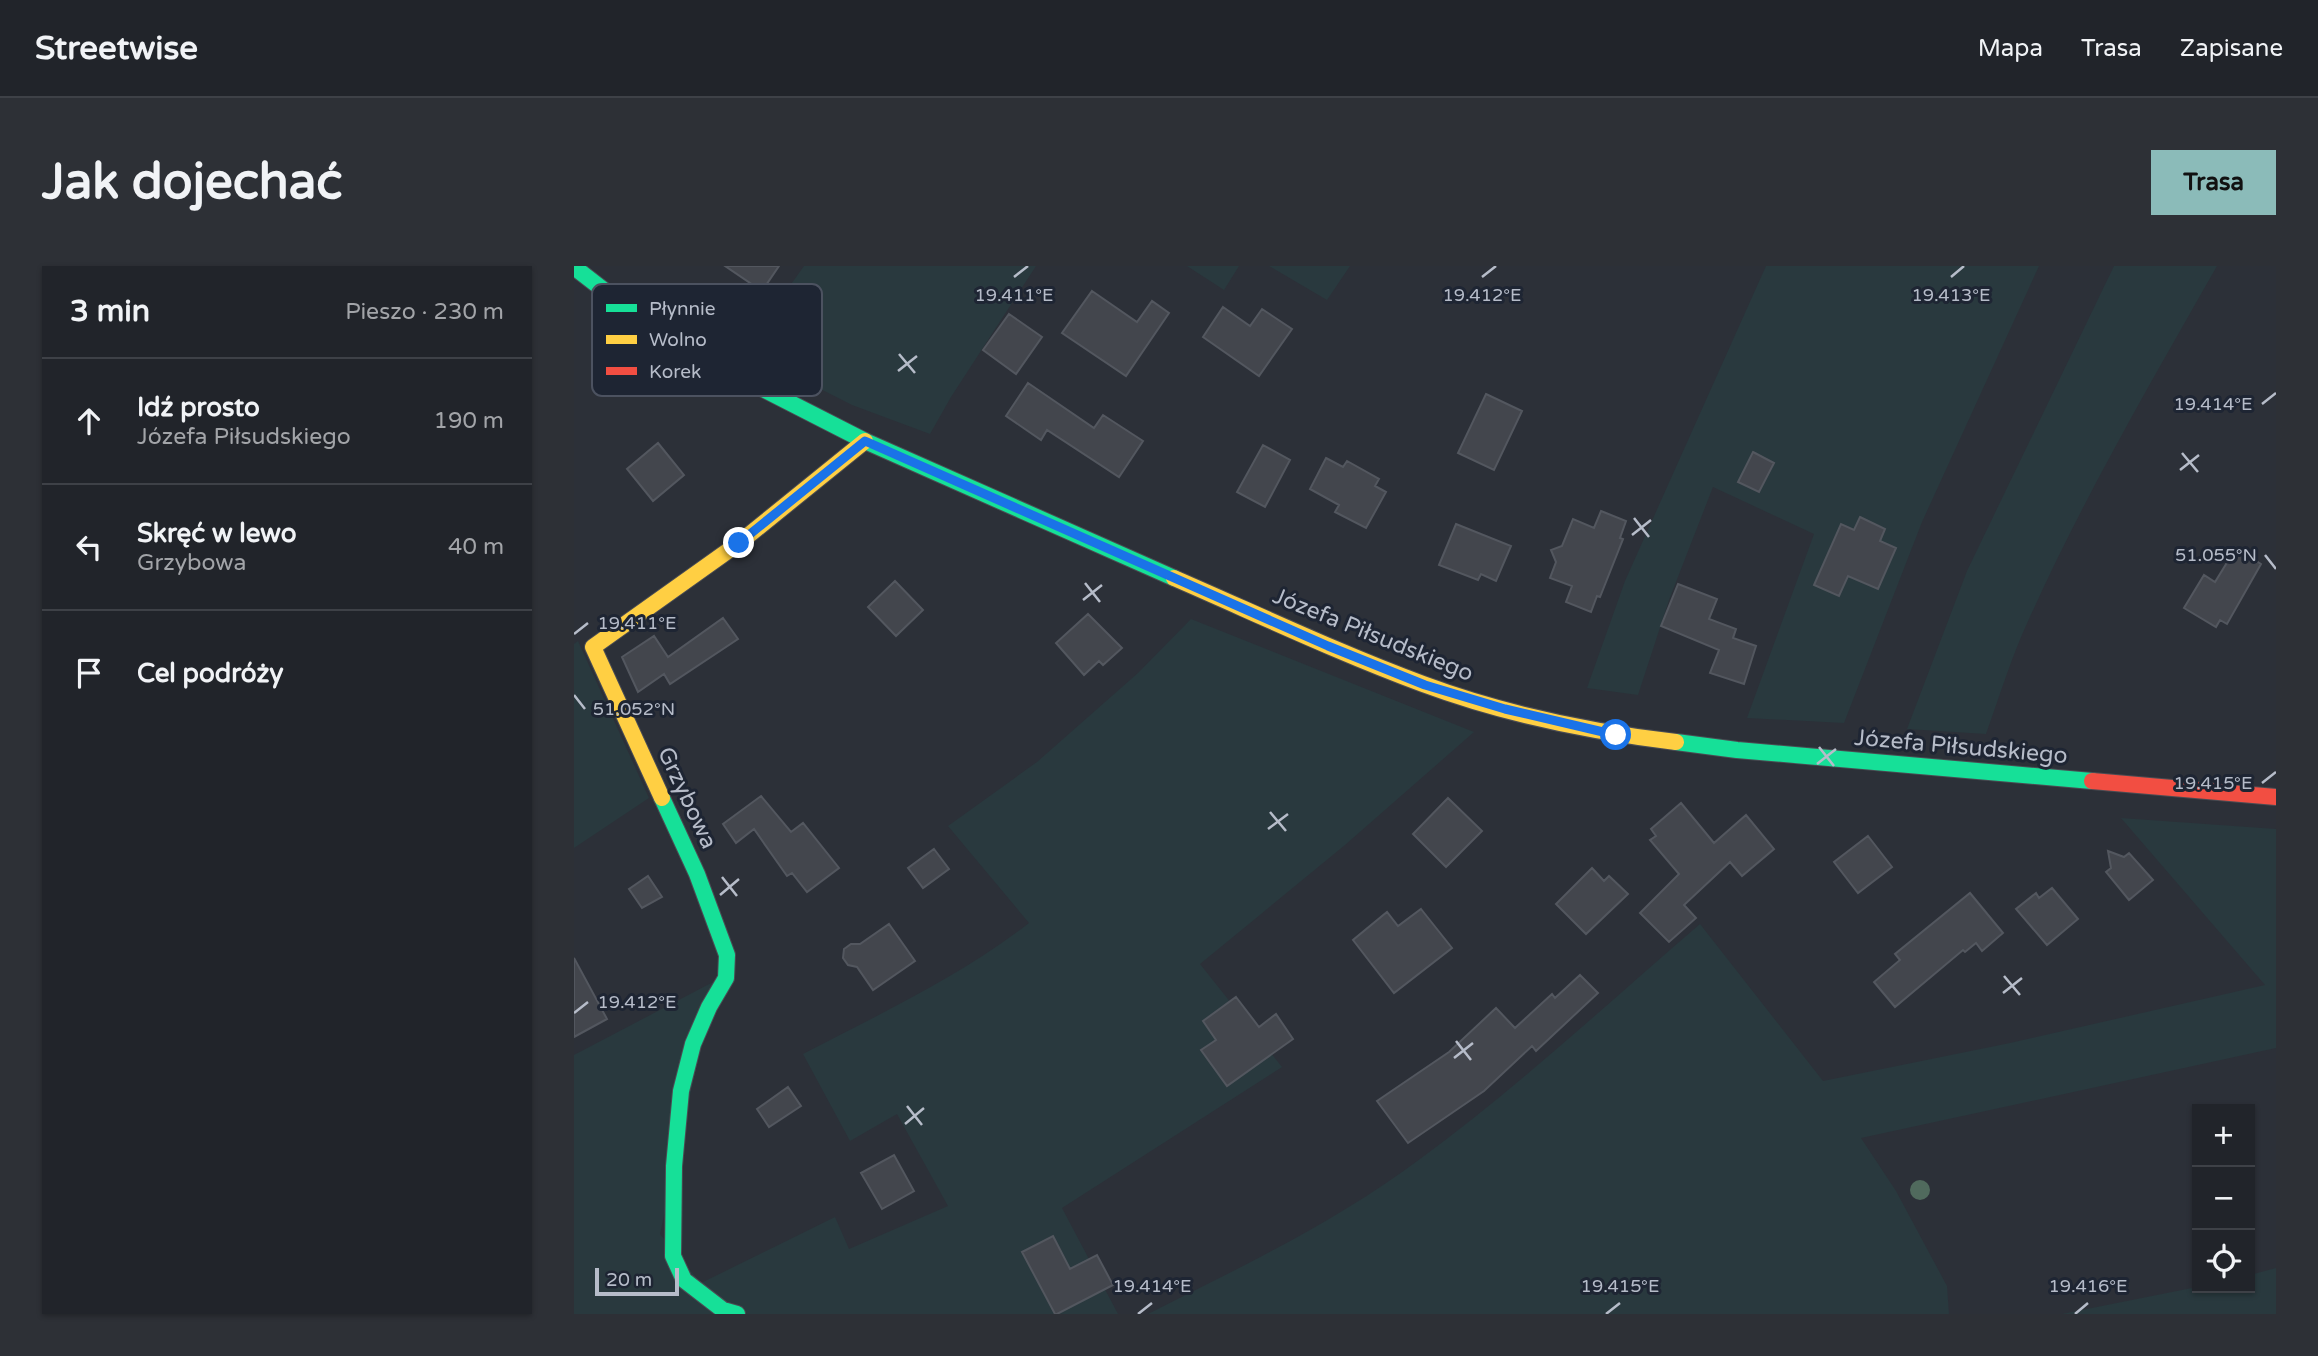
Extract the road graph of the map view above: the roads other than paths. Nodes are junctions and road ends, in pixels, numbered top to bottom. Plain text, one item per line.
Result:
1 (574, 267) edge
2 (596, 284) edge
3 (777, 396) edge
4 (865, 441) junction
5 (2276, 797) edge
6 (737, 1314) edge

1 - 2 street, Józefa Piłsudskiego
3 - 4 street, Józefa Piłsudskiego
4 - 5 street, Józefa Piłsudskiego
4 - 6 street, Grzybowa

